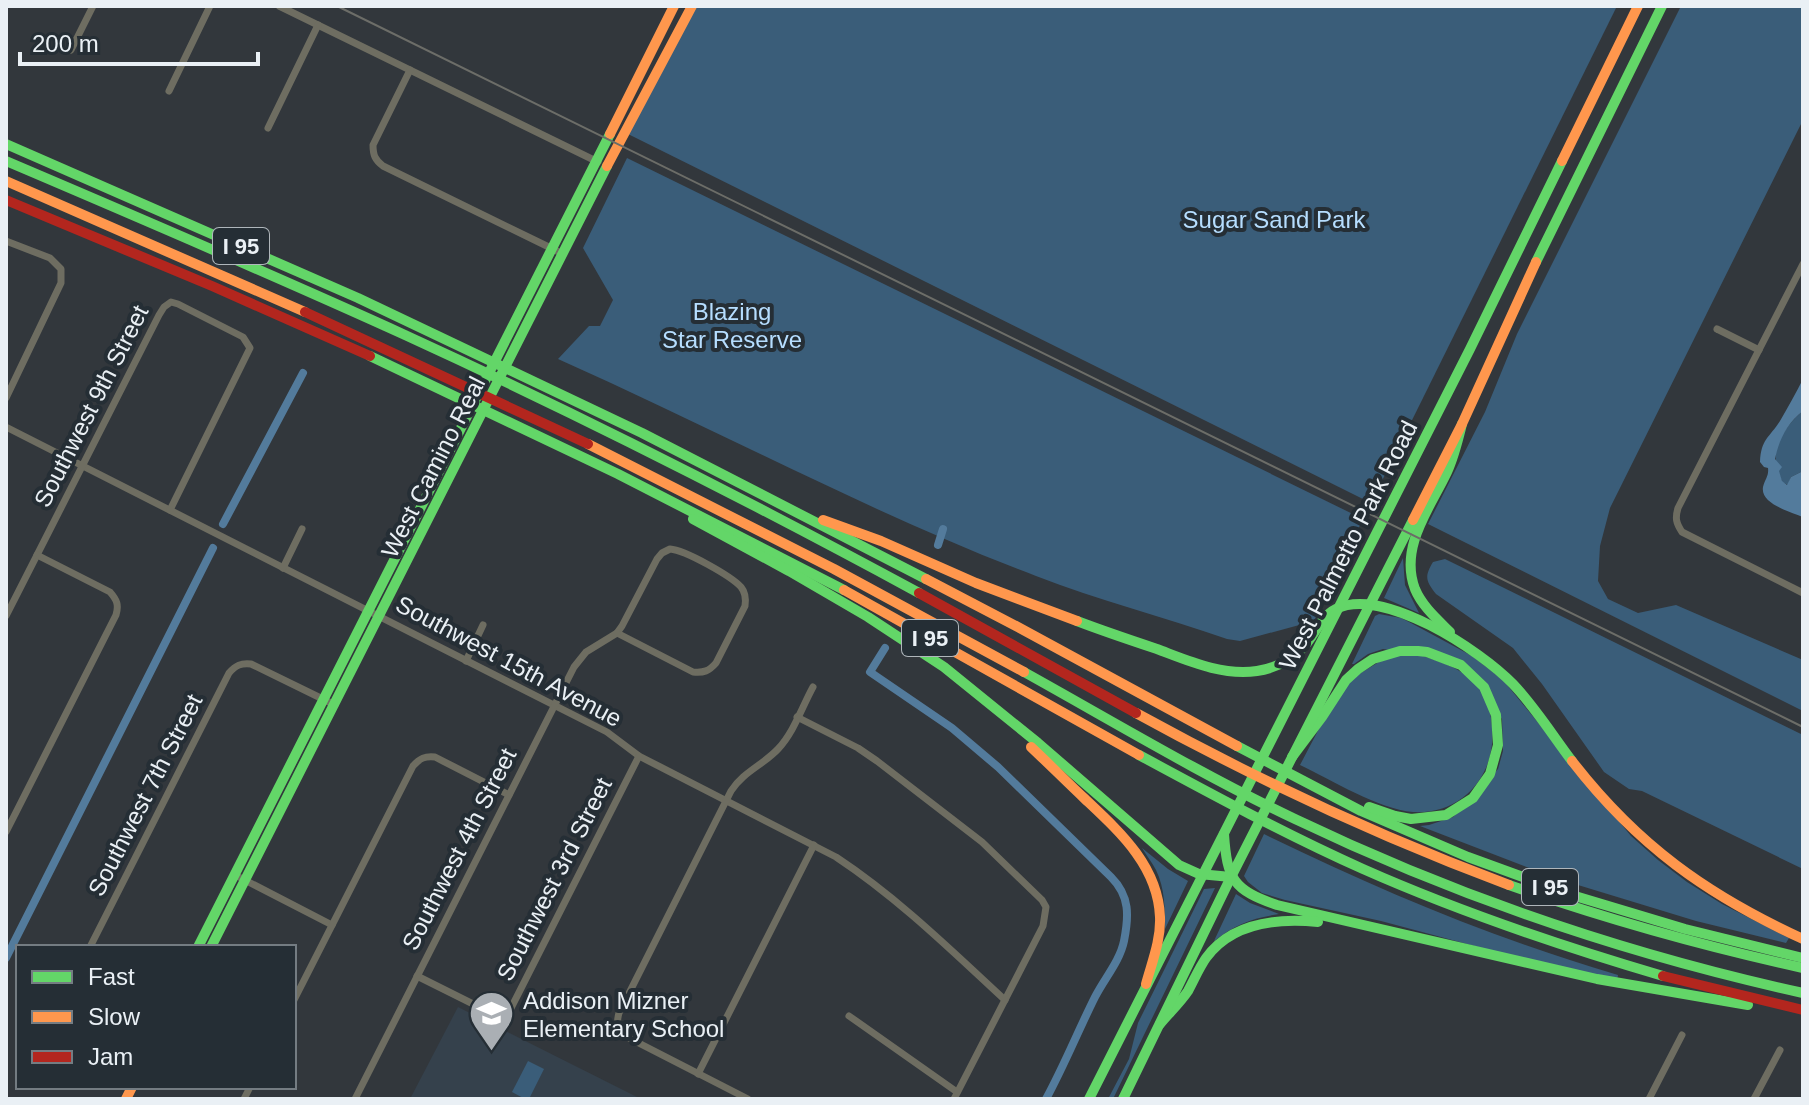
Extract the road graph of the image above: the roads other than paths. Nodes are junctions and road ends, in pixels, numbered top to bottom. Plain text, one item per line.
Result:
1 (93, 6) edge
2 (210, 6) edge
3 (279, 6) edge
4 (674, 6) edge
5 (692, 6) edge
6 (1638, 6) edge
7 (1662, 6) edge
8 (318, 25) junction
9 (71, 50) dead end
10 (410, 70) junction
11 (169, 91) dead end
12 (1596, 91) junction
13 (1615, 101) junction
14 (268, 128) dead end
15 (6, 144) edge
16 (6, 161) edge
17 (598, 162) junction
18 (6, 181) edge
19 (6, 200) edge
20 (6, 241) edge
21 (558, 252) junction
22 (1803, 264) edge
23 (1717, 329) dead end
24 (1759, 350) junction
25 (6, 398) edge
26 (1462, 424) junction
27 (6, 427) edge
28 (82, 466) junction
29 (636, 484) junction
30 (170, 510) junction
31 (797, 512) junction
32 (302, 529) dead end
33 (37, 555) junction
34 (283, 568) junction
35 (1803, 593) edge
36 (1370, 603) junction
37 (1338, 609) junction
38 (374, 613) junction
39 (6, 616) edge
40 (483, 625) dead end
41 (617, 633) junction
42 (1474, 652) junction
43 (466, 661) junction
44 (813, 687) dead end
45 (329, 702) junction
46 (555, 706) junction
47 (797, 717) junction
48 (1009, 719) junction
49 (639, 756) junction
50 (1292, 757) junction
51 (1308, 784) junction
52 (509, 795) junction
53 (726, 801) junction
54 (1319, 807) junction
55 (1287, 823) junction
56 (6, 832) edge
57 (1224, 834) junction
58 (1414, 835) junction
59 (814, 845) junction
60 (1203, 876) junction
61 (1231, 877) junction
62 (240, 878) junction
63 (332, 925) junction
64 (1416, 936) junction
65 (1803, 939) edge
66 (91, 945) edge
67 (199, 945) edge
68 (212, 945) edge
69 (1803, 958) edge
70 (1803, 968) edge
71 (417, 976) junction
72 (1146, 984) junction
73 (1803, 993) edge
74 (296, 996) edge
75 (1005, 1000) junction
76 (1803, 1010) edge
77 (849, 1016) dead end
78 (1160, 1024) junction
79 (1682, 1035) dead end
80 (1780, 1050) dead end
81 (698, 1074) junction
82 (956, 1096) edge
83 (355, 1099) edge
84 (748, 1099) edge
85 (1089, 1099) edge
86 (1123, 1099) edge
87 (1649, 1099) edge
88 (1754, 1099) edge

1 - 9 street
2 - 11 street
3 - 8 street
4 - 17 main road, West Camino Real
5 - 21 main road, West Camino Real
6 - 12 main road, West Palmetto Park Road
7 - 13 main road, West Palmetto Park Road
8 - 10 street
8 - 14 street
10 - 17 street
10 - 21 street
12 - 13 main road
12 - 37 main road, West Palmetto Park Road
13 - 26 main road, West Palmetto Park Road
15 - 31 main road, I 95
16 - 54 main road
17 - 21 main road, West Camino Real
18 - 55 main road
19 - 29 main road, I 95
20 - 25 street
21 - 38 main road, West Camino Real
22 - 24 street
23 - 24 street
24 - 35 street
26 - 36 main road, West Palmetto Park Road
26 - 42 main road
27 - 28 street, Southwest 15th Avenue
28 - 30 street, Southwest 15th Avenue
28 - 30 street, Southwest 9th Street
28 - 33 street, Southwest 9th Street
29 - 48 main road
29 - 55 main road, I 95
30 - 34 street, Southwest 15th Avenue
31 - 37 main road
31 - 51 main road, I 95
32 - 34 street
33 - 39 street, Southwest 9th Street
33 - 56 street
34 - 38 street, Southwest 15th Avenue
36 - 37 main road
36 - 42 main road
36 - 50 main road, West Palmetto Park Road
37 - 57 main road, West Palmetto Park Road
38 - 43 street, Southwest 15th Avenue
38 - 45 main road, West Camino Real
40 - 43 street
41 - 41 street
41 - 46 street, Southwest 4th Street
42 - 65 main road
43 - 46 street, Southwest 15th Avenue
44 - 47 street
45 - 62 main road, West Camino Real
45 - 66 street, Southwest 7th Street
46 - 49 street, Southwest 15th Avenue
46 - 52 street, Southwest 4th Street
47 - 53 street
47 - 75 street
48 - 60 main road
48 - 72 main road
49 - 53 street, Southwest 15th Avenue
49 - 71 street, Southwest 3rd Street
50 - 51 main road
50 - 61 main road, West Palmetto Park Road
51 - 58 main road, I 95
52 - 63 street
52 - 71 street, Southwest 4th Street
53 - 59 street, Southwest 15th Avenue
53 - 81 street
54 - 58 main road
54 - 70 main road
55 - 73 main road
55 - 76 main road, I 95
57 - 60 main road, West Palmetto Park Road
57 - 61 main road
58 - 69 main road, I 95
59 - 75 street, Southwest 15th Avenue
59 - 81 street
60 - 61 main road
60 - 72 main road, West Palmetto Park Road
61 - 64 main road
61 - 78 main road, West Palmetto Park Road
62 - 63 street
62 - 67 main road, West Camino Real
62 - 68 main road, West Camino Real
63 - 74 street
64 - 76 main road
64 - 78 main road
71 - 83 street, Southwest 4th Street
72 - 85 main road, West Palmetto Park Road
75 - 82 street
77 - 82 street
78 - 86 main road, West Palmetto Park Road
79 - 87 street
80 - 88 street
81 - 84 street

